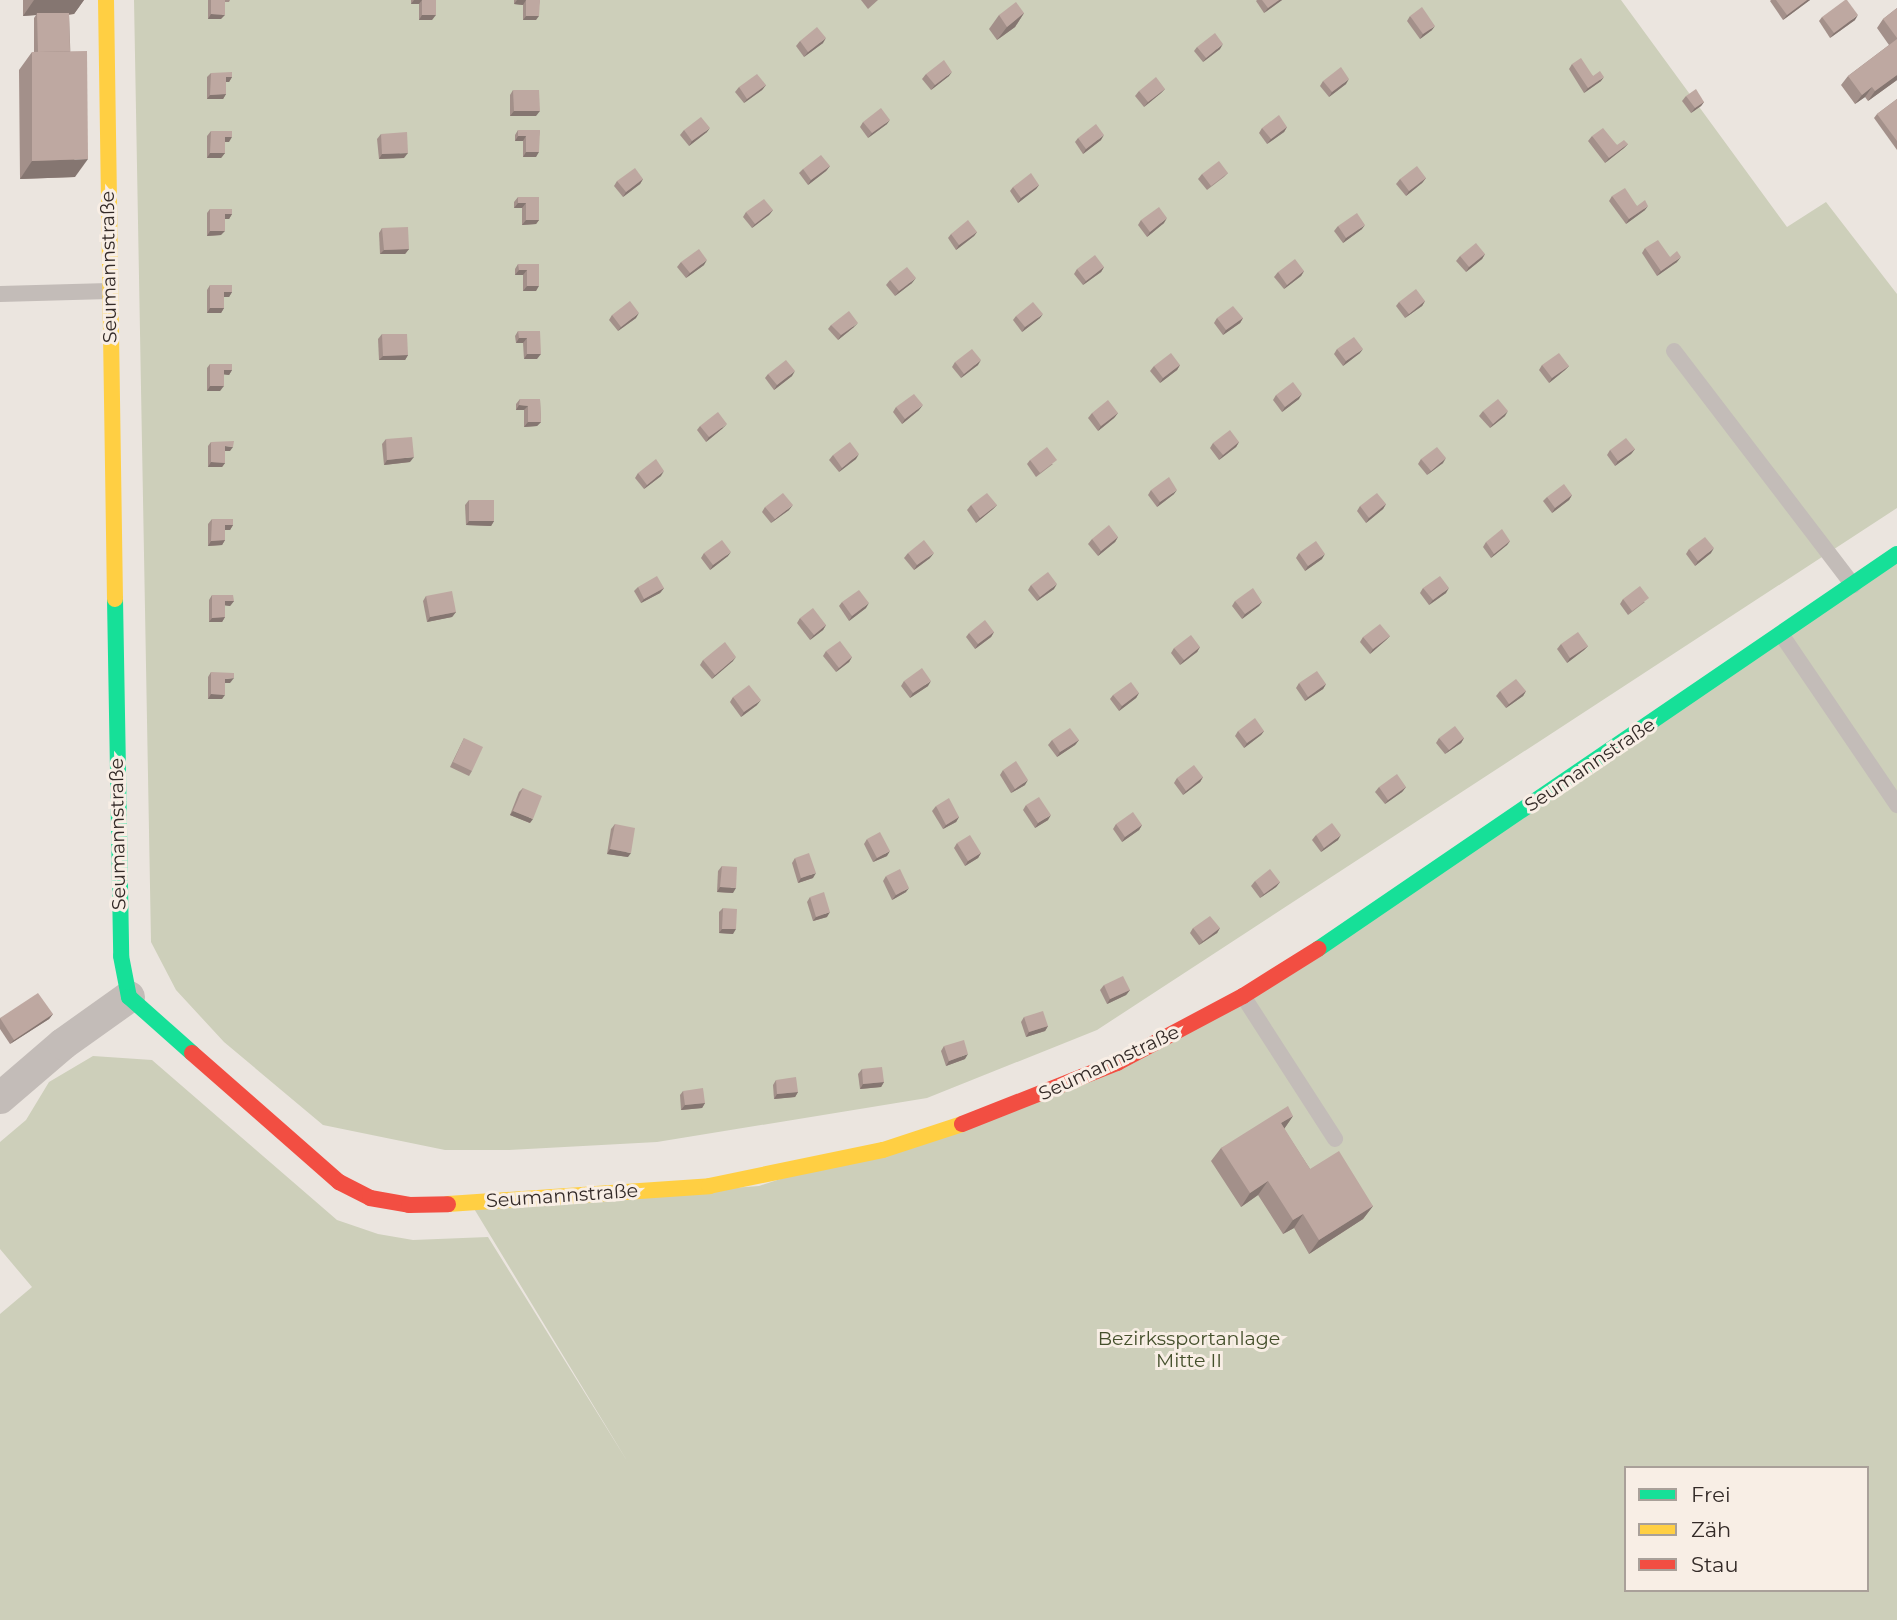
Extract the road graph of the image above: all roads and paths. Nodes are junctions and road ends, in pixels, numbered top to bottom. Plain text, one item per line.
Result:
1 (106, 0) edge
2 (109, 291) junction
3 (0, 294) edge
4 (1674, 351) dead end
5 (1897, 554) edge
6 (1853, 585) junction
7 (1781, 634) junction
8 (1897, 805) edge
9 (1243, 996) junction
10 (129, 998) junction
11 (0, 1098) edge
12 (1335, 1139) dead end

1 - 2 street, Seumannstraße
2 - 3 lane
2 - 10 street, Seumannstraße
4 - 6 lane
5 - 6 street, Seumannstraße
6 - 7 street, Seumannstraße
7 - 8 lane
7 - 9 street, Seumannstraße
9 - 10 street, Seumannstraße
9 - 12 lane
10 - 11 street

